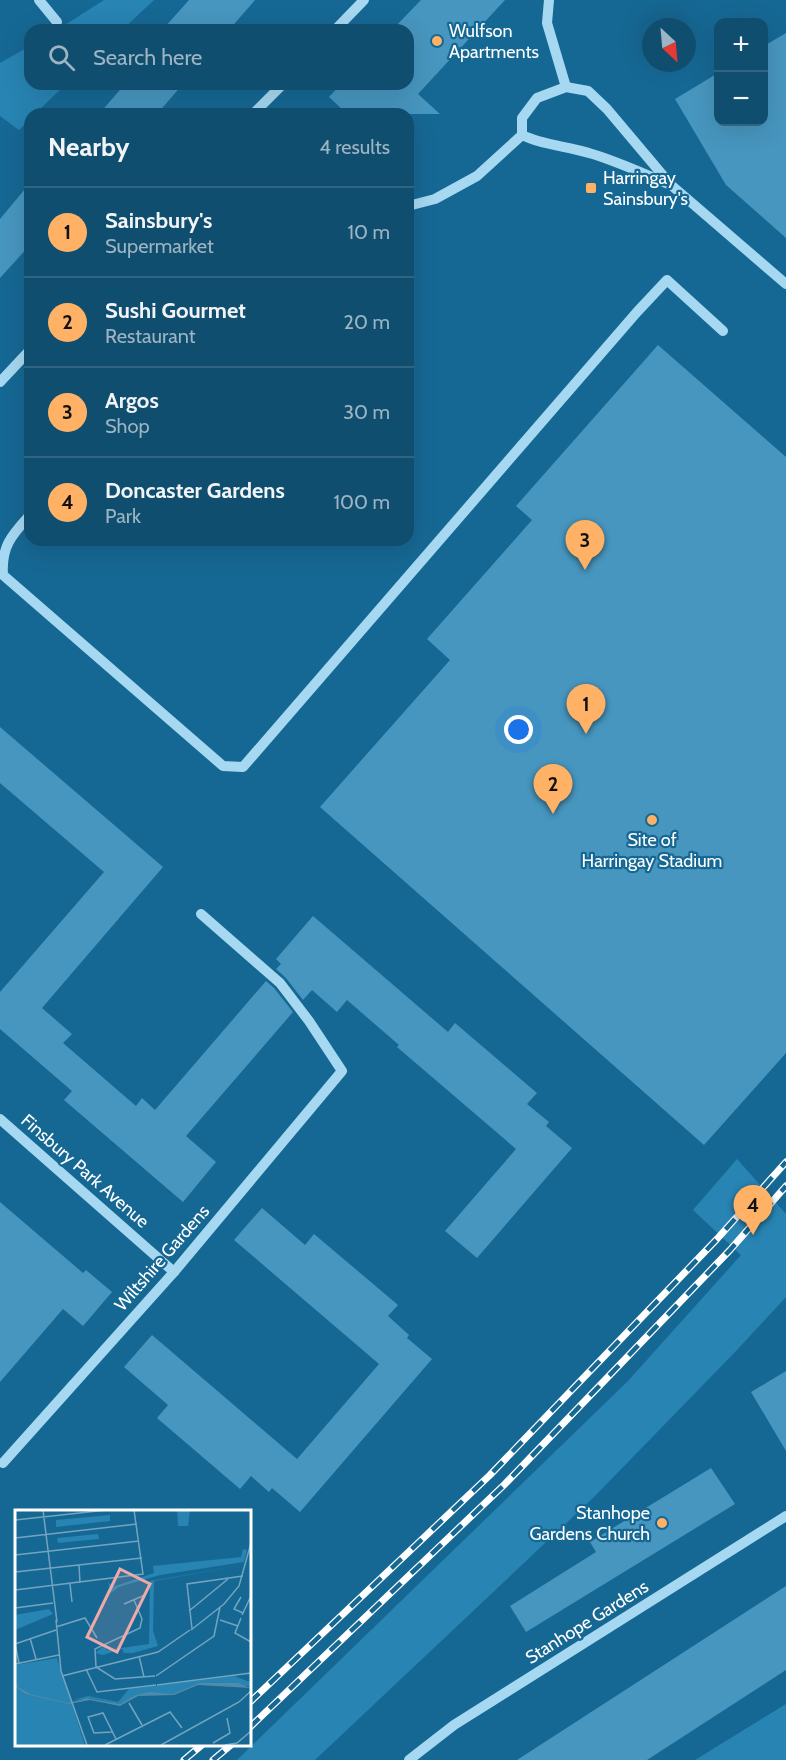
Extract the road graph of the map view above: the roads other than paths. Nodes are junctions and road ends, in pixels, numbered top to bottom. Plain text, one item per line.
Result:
1 (55, 0) edge
2 (364, 0) edge
3 (549, 0) edge
4 (42, 4) edge
5 (57, 22) dead end
6 (341, 24) edge
7 (566, 87) junction
8 (276, 90) edge
9 (259, 108) edge
10 (522, 135) junction
11 (671, 185) junction
12 (414, 205) edge
13 (786, 284) edge
14 (723, 331) dead end
15 (24, 356) edge
16 (0, 382) edge
17 (24, 522) edge
18 (201, 914) dead end
19 (0, 1119) edge
20 (174, 1272) junction
21 (3, 1463) dead end
22 (786, 1516) edge
23 (409, 1760) edge

1 - 4 street
2 - 6 street
3 - 7 street
4 - 5 street
7 - 10 street
7 - 11 street
8 - 9 street
10 - 11 street
10 - 12 street
11 - 13 street
14 - 17 street
15 - 16 street
18 - 20 street, Wiltshire Gardens
19 - 20 street, Finsbury Park Avenue
20 - 21 street, Wiltshire Gardens
22 - 23 street, Stanhope Gardens

